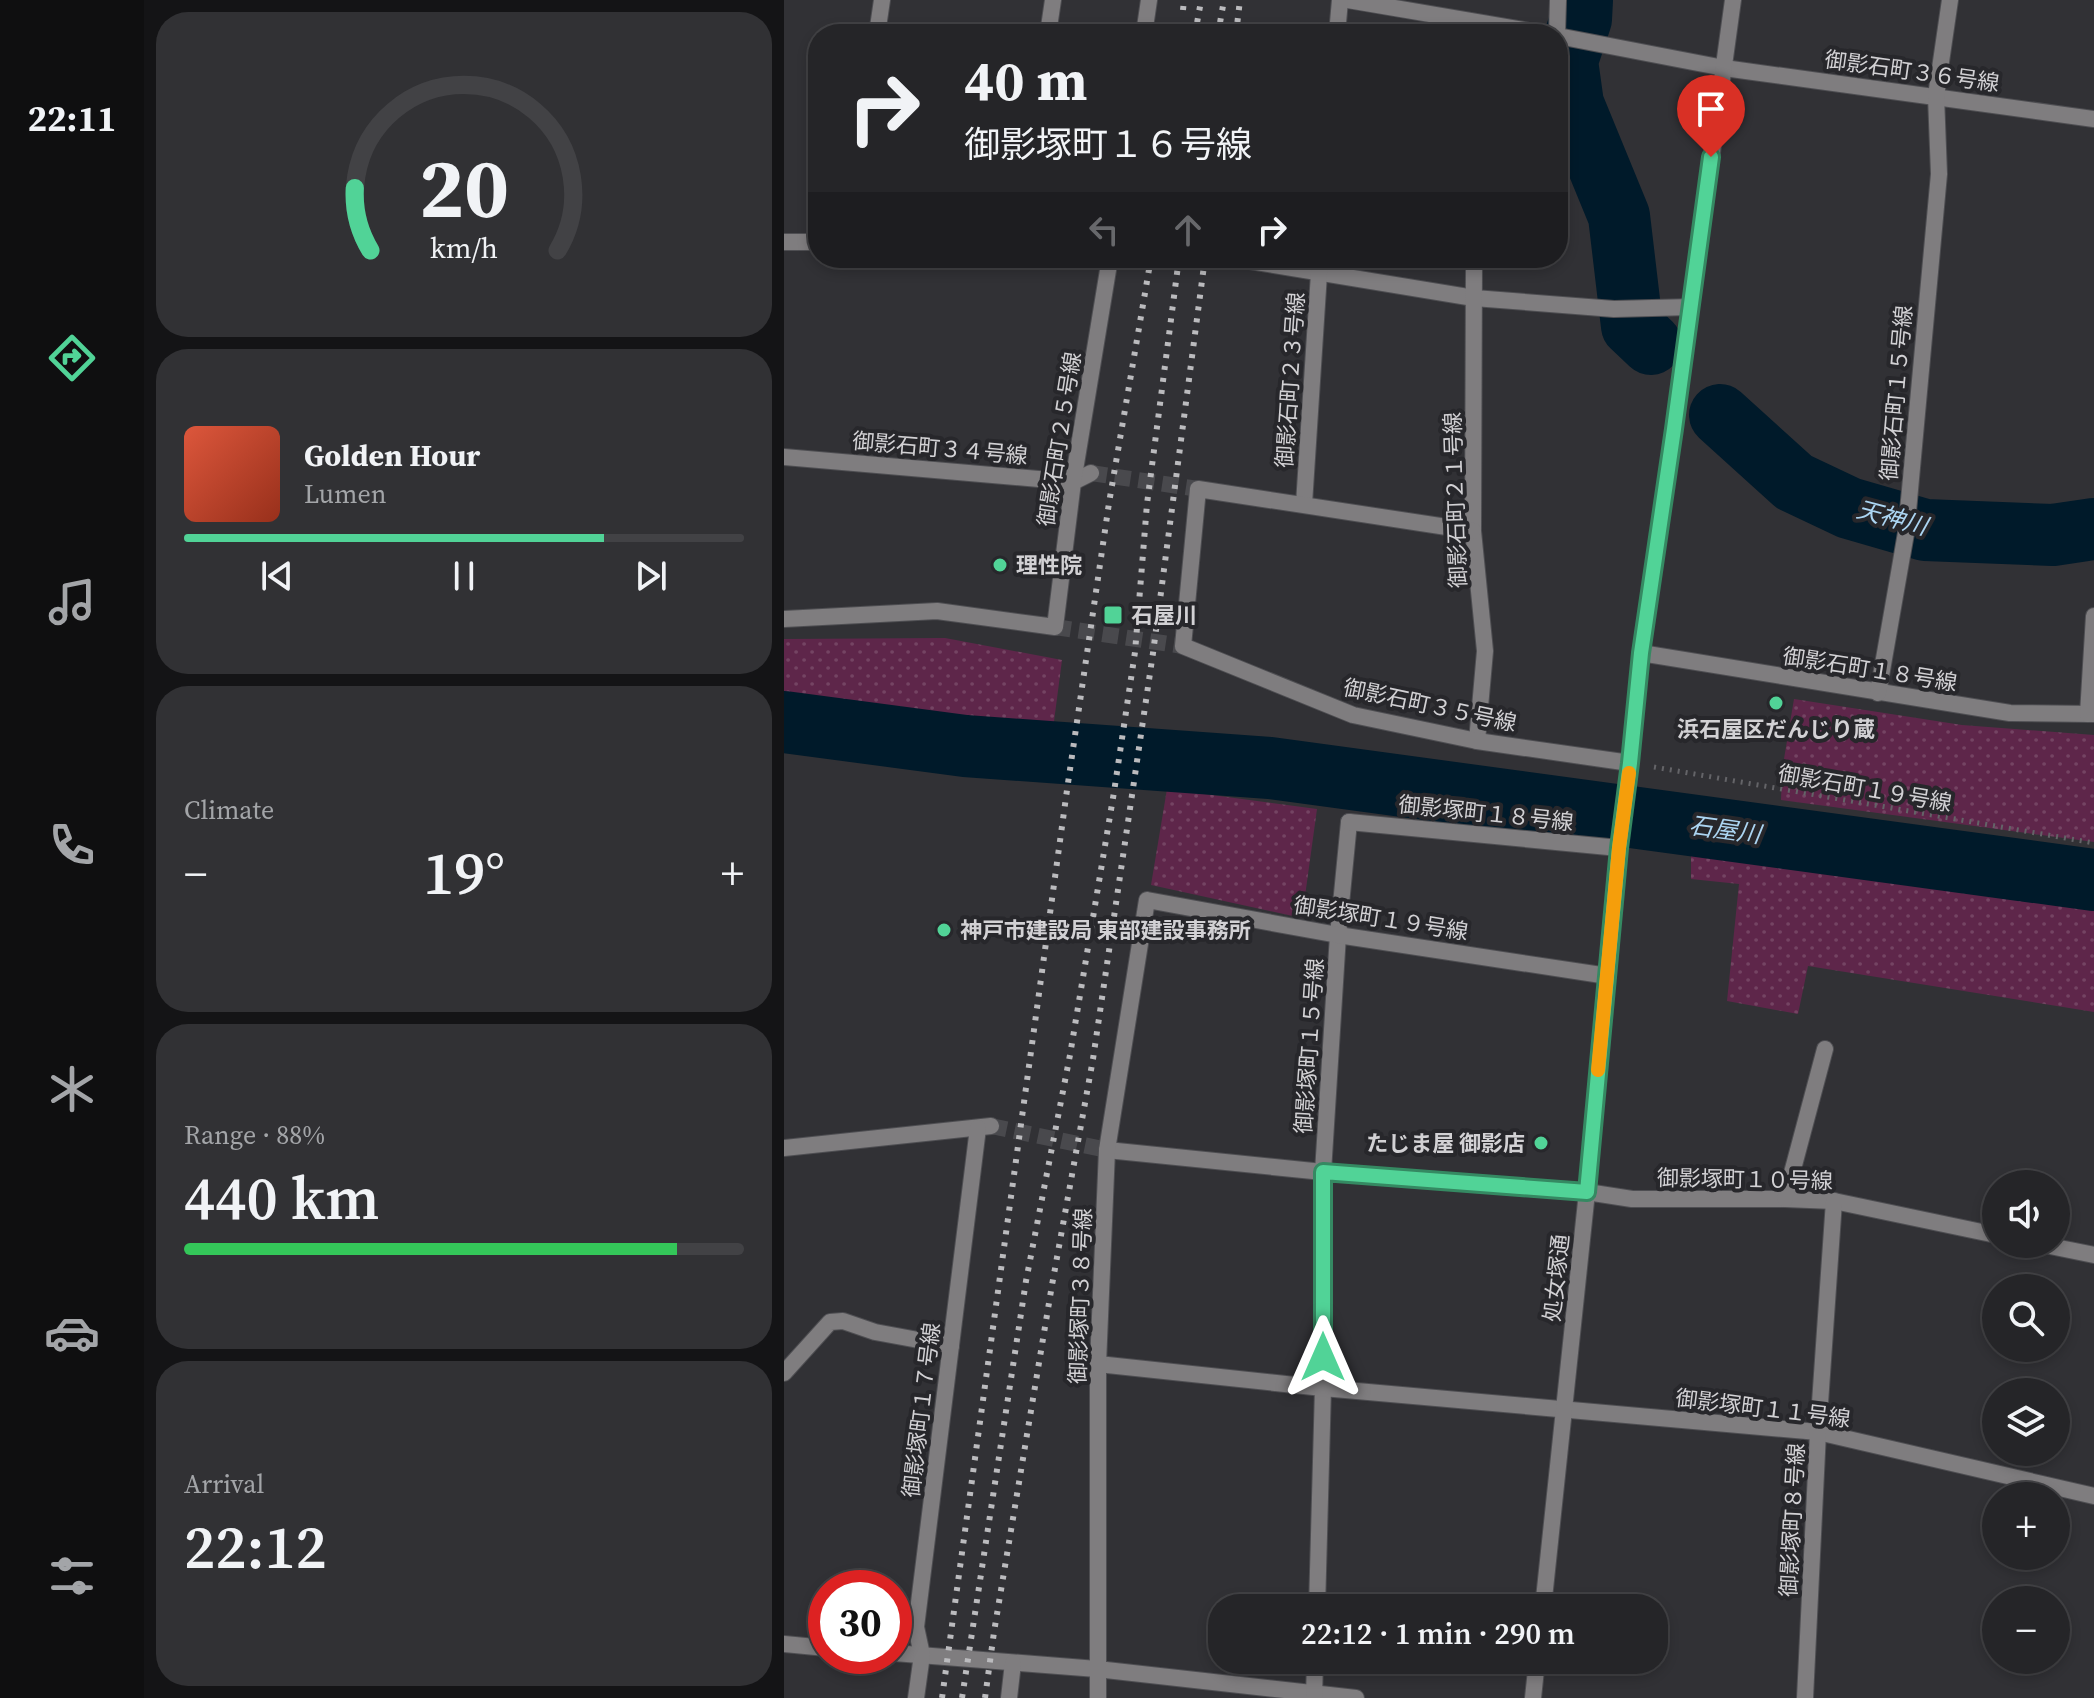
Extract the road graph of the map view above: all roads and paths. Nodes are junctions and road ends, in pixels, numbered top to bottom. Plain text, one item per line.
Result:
1 (882, 0) edge
2 (1053, 0) edge
3 (1149, 0) edge
4 (1340, 0) edge
5 (1348, 0) edge
6 (1558, 0) edge
7 (1733, 0) edge
8 (1950, 0) edge
9 (878, 24) edge
10 (1049, 24) edge
11 (1145, 24) edge
12 (1338, 24) edge
13 (1454, 24) edge
14 (1557, 24) edge
15 (1568, 38) edge
16 (1724, 68) junction
17 (1936, 96) junction
18 (2094, 119) edge
19 (784, 242) edge
20 (808, 242) edge
21 (1108, 268) edge
22 (1319, 268) edge
23 (1337, 268) edge
24 (1474, 268) edge
25 (1474, 298) junction
26 (1691, 307) junction
27 (784, 457) edge
28 (1091, 473) tunnel mouth
29 (1073, 482) junction
30 (1304, 504) junction
31 (1473, 531) junction
32 (2094, 616) edge
33 (784, 619) edge
34 (1641, 653) junction
35 (1878, 693) junction
36 (2091, 714) edge
37 (1477, 741) junction
38 (1630, 763) junction
39 (1349, 822) joint
40 (1620, 843) junction
41 (2094, 843) edge
42 (1147, 900) joint
43 (1338, 935) junction
44 (1608, 976) junction
45 (1825, 1049) dead end
46 (784, 1148) edge
47 (1107, 1150) junction
48 (1323, 1172) junction
49 (1587, 1192) junction
50 (1785, 1199) junction
51 (1834, 1201) junction
52 (1982, 1232) edge
53 (2070, 1250) edge
54 (2094, 1255) edge
55 (951, 1346) junction
56 (1098, 1364) junction
57 (784, 1373) edge
58 (1323, 1388) junction
59 (1564, 1409) junction
60 (1818, 1432) junction
61 (2094, 1496) edge
62 (1317, 1594) edge
63 (1544, 1594) edge
64 (784, 1644) edge
65 (808, 1646) edge
66 (912, 1654) edge
67 (922, 1655) junction
68 (1013, 1663) junction
69 (1097, 1669) junction
70 (1315, 1674) edge
71 (1536, 1674) edge
72 (1314, 1696) edge
73 (916, 1698) edge
74 (1009, 1698) edge
75 (1098, 1698) edge
76 (1356, 1698) edge
77 (1533, 1698) edge
78 (1805, 1698) edge

1 - 9 street
2 - 10 street
3 - 11 street
4 - 12 street
5 - 13 street, 御影石町３６号線
6 - 14 street
7 - 16 street, 処女塚通
8 - 17 street, 御影石町１５号線
15 - 16 street, 御影石町３６号線
16 - 17 street, 御影石町３６号線
16 - 26 street, 処女塚通
17 - 18 street, 御影石町３６号線
17 - 35 street, 御影石町１５号線
19 - 20 street
21 - 29 street, 御影石町２５号線
22 - 30 street, 御影石町２３号線
23 - 25 street
24 - 25 street, 御影石町２１号線
25 - 26 street
25 - 31 street, 御影石町２１号線
26 - 34 street, 処女塚通
27 - 29 street, 御影石町３４号線
28 - 29 street
29 - 33 street, 御影石町２５号線
30 - 31 street
30 - 37 street, 御影石町３５号線
31 - 37 street, 御影石町２１号線
32 - 36 street
34 - 35 street, 御影石町１８号線
34 - 38 street, 処女塚通
35 - 36 street, 御影石町１８号線
37 - 38 street, 御影石町３５号線
38 - 40 street, 処女塚通
38 - 41 path, 御影石町１９号線
39 - 40 street, 御影塚町１８号線
39 - 43 street, 御影塚町１５号線
40 - 44 street, 処女塚通
42 - 43 street, 御影塚町１９号線
42 - 47 street, 御影塚町３８号線
43 - 44 street, 御影塚町１９号線
43 - 48 street, 御影塚町１５号線
44 - 49 street, 処女塚通
45 - 50 street
46 - 55 street, 御影塚町１７号線
47 - 48 street, 御影塚町１０号線
47 - 56 street, 御影塚町３８号線
48 - 49 street, 御影塚町１０号線
48 - 58 street, 御影塚町１５号線
49 - 50 street, 御影塚町１０号線
49 - 59 street, 処女塚通
50 - 51 street, 御影塚町１０号線
51 - 52 street, 御影塚町１０号線
51 - 60 street, 御影塚町８号線
53 - 54 street
55 - 57 street
55 - 67 street, 御影塚町１７号線
56 - 58 street, 御影塚町１１号線
56 - 69 street, 御影塚町３８号線
58 - 59 street, 御影塚町１１号線
58 - 62 street, 御影塚町１５号線
59 - 60 street, 御影塚町１１号線
59 - 63 street, 処女塚通
60 - 61 street, 御影塚町１１号線
60 - 78 street, 御影塚町８号線
64 - 65 street
66 - 67 street
67 - 68 street
67 - 73 street, 御影塚町１７号線
68 - 69 street
68 - 74 street
69 - 72 street
69 - 75 street, 御影塚町３８号線
70 - 72 street
71 - 77 street
72 - 76 street

